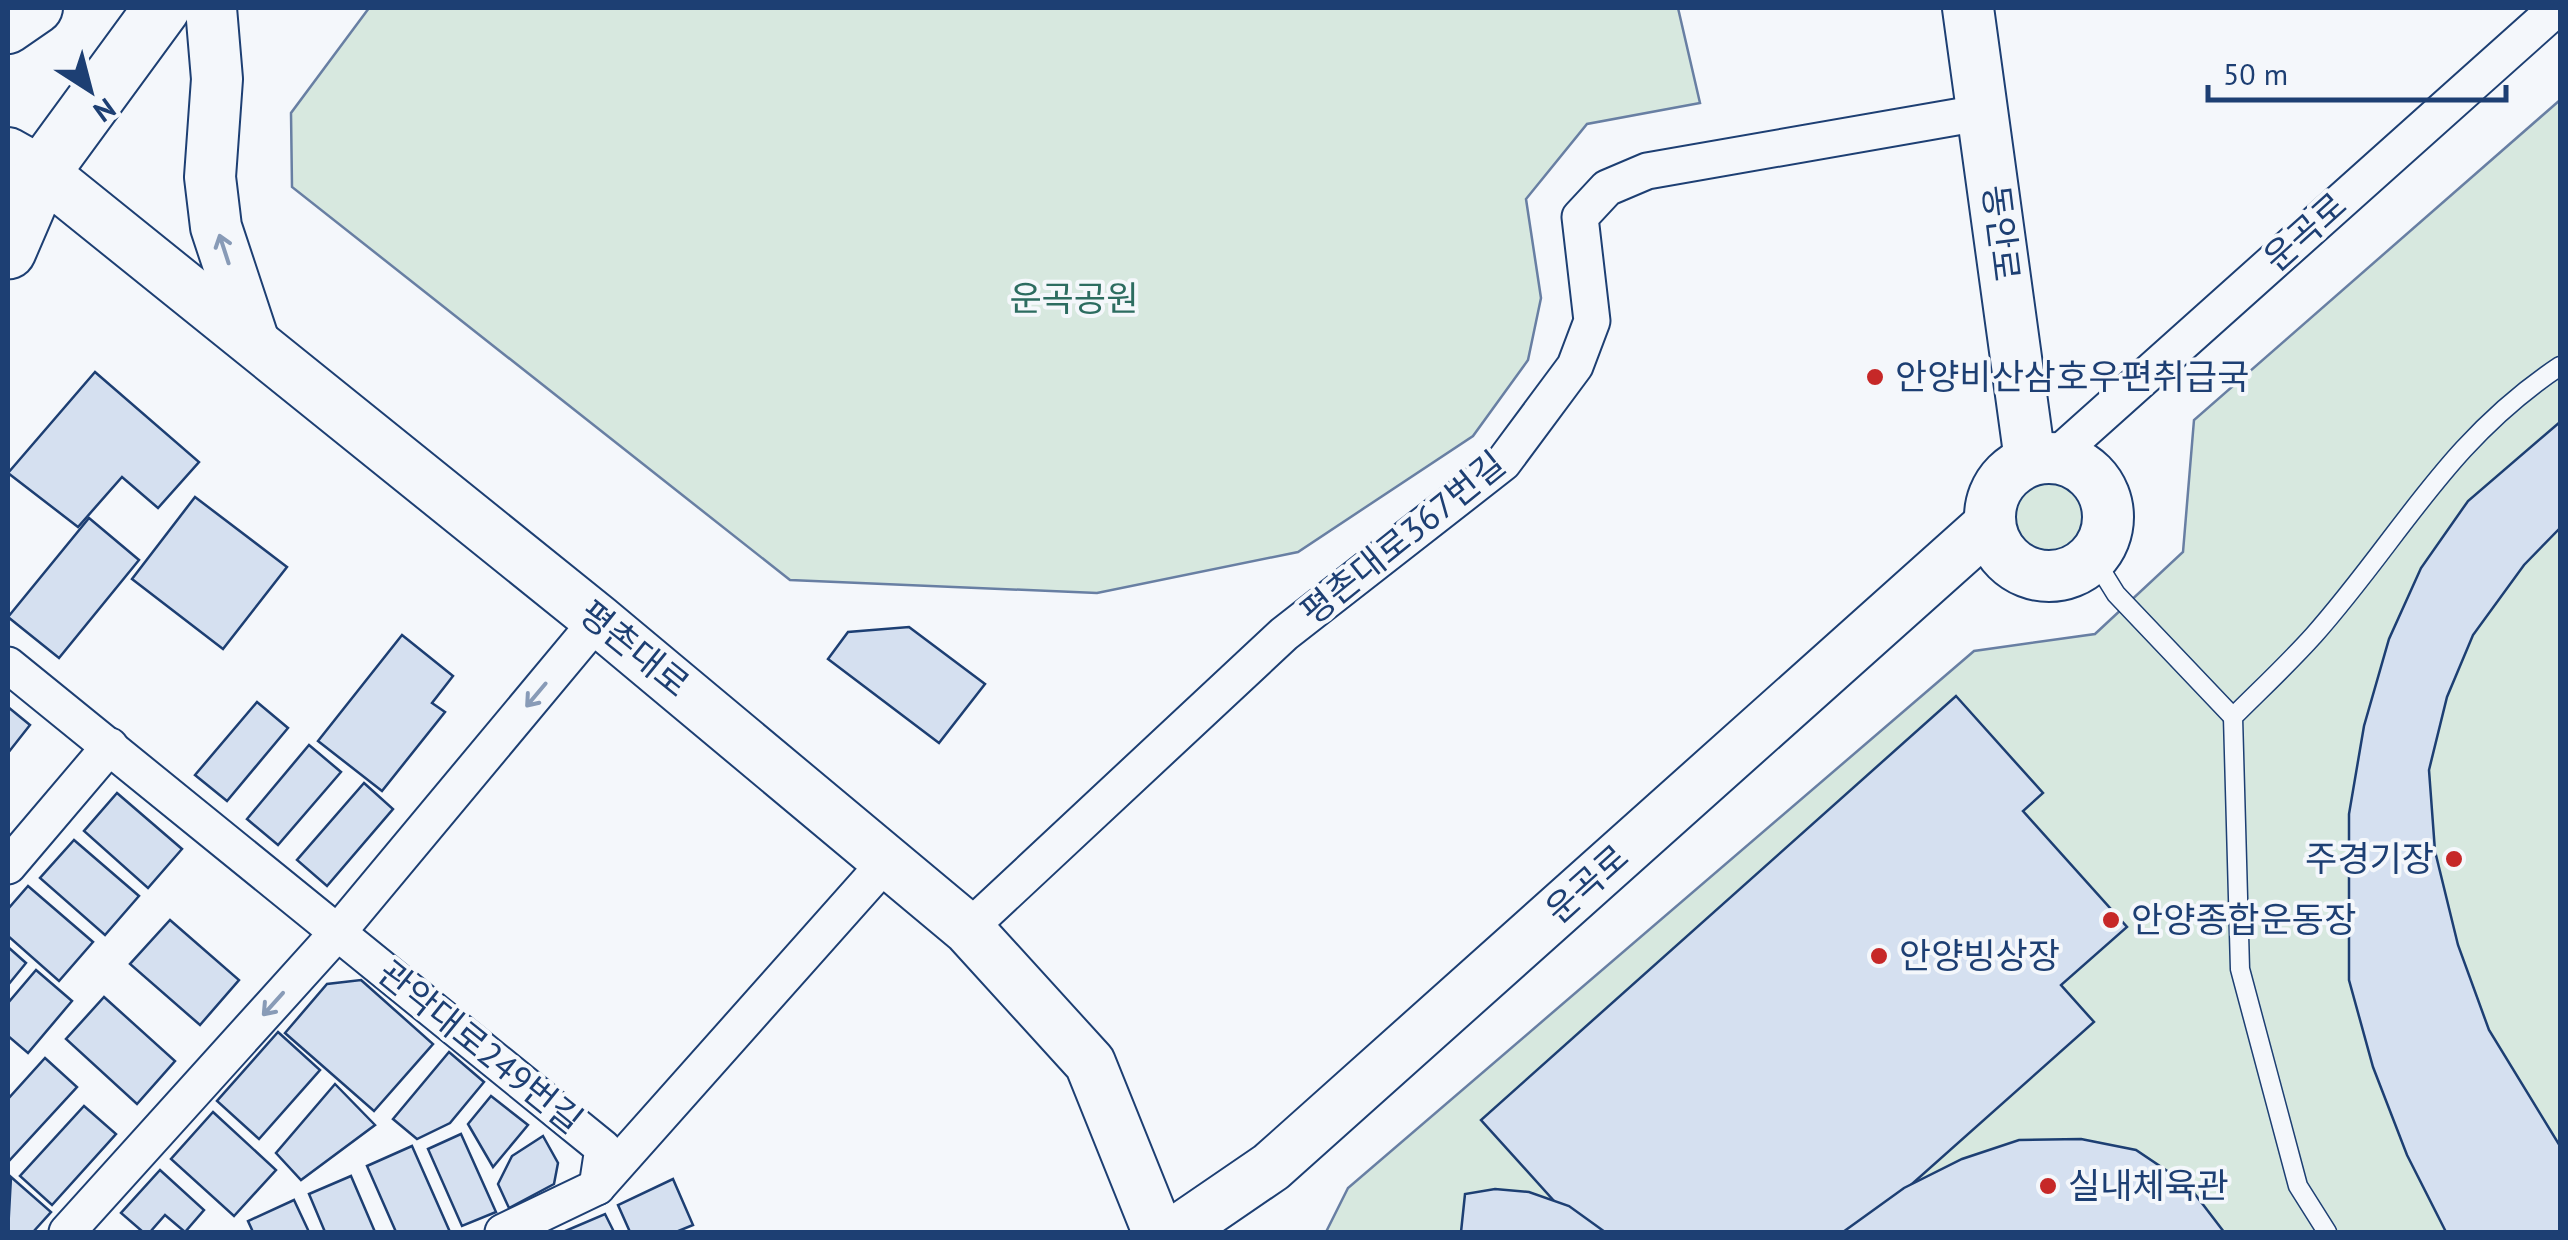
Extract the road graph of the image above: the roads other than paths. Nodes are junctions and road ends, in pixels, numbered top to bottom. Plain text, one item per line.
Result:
1 (36, 8) edge
2 (162, 8) edge
3 (210, 8) edge
4 (1968, 8) edge
5 (2557, 8) edge
6 (8, 28) edge
7 (2545, 32) edge
8 (1985, 112) junction
9 (19, 172) edge
10 (8, 251) edge
11 (254, 342) junction
12 (2560, 366) edge
13 (2043, 458) junction
14 (1989, 525) junction
15 (2093, 557) junction
16 (598, 620) junction
17 (8, 666) edge
18 (2233, 717) junction
19 (110, 746) junction
20 (888, 860) junction
21 (8, 866) edge
22 (968, 929) junction
23 (338, 932) junction
24 (597, 1187) junction
25 (67, 1232) edge
26 (503, 1232) edge
27 (1158, 1232) edge
28 (1176, 1232) edge
29 (2327, 1232) edge

1 - 6 street
2 - 9 main road
11 -> 3 street
4 - 8 street, 동안로
5 - 7 street, 운곡로
7 - 13 street, 운곡로
8 - 13 street, 동안로
8 - 22 street, 평촌대로367번길
9 - 10 main road
9 - 11 street, 평촌대로
11 - 16 street, 평촌대로
12 - 18 lane
13 - 14 street
13 - 15 street
14 - 15 street
14 - 28 street, 운곡로
15 - 18 lane
16 - 20 street, 평촌대로
16 -> 23 street
17 - 19 street, 관악대로249번길
18 - 29 lane
19 - 21 street
19 - 23 street, 관악대로249번길
20 - 22 street, 평촌대로
20 - 24 street
22 - 27 street, 평촌대로
23 - 24 street, 관악대로249번길
23 -> 25 street
24 - 26 street

